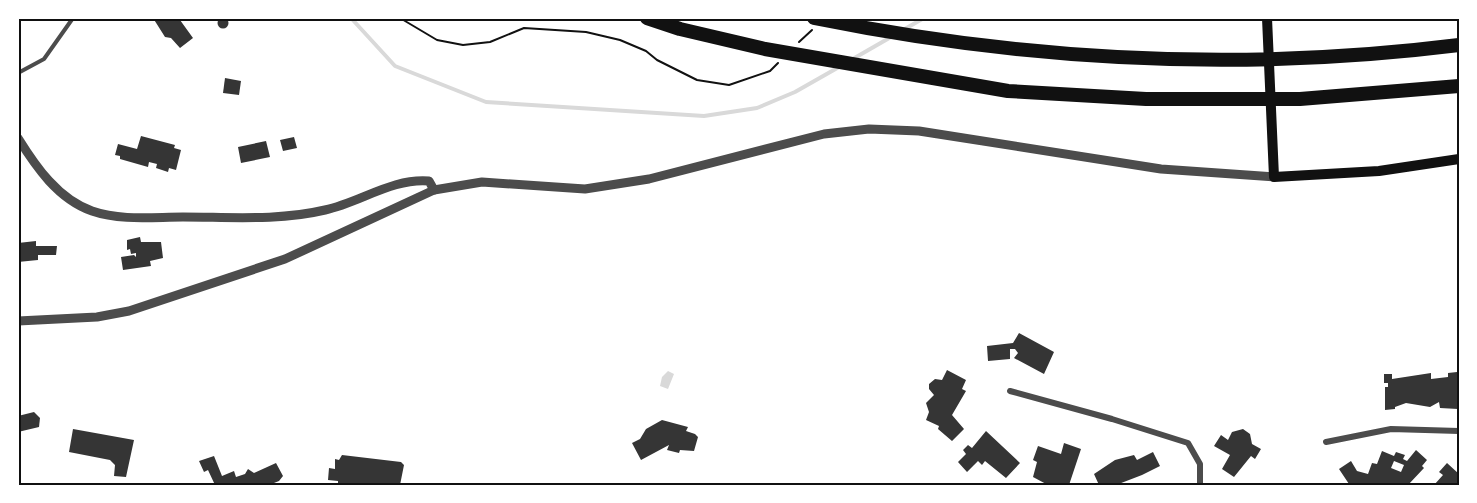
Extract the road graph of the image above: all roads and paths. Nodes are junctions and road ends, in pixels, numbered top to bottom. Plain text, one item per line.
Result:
1 (73, 18) edge
2 (400, 18) edge
3 (640, 18) edge
4 (647, 18) edge
5 (814, 18) edge
6 (1267, 19) edge
7 (680, 29) junction
8 (1459, 45) edge
9 (770, 71) dead end
10 (18, 73) edge
11 (1459, 86) edge
12 (18, 138) edge
13 (1459, 159) edge
14 (1274, 177) junction
15 (434, 190) junction
16 (18, 321) edge
17 (1010, 391) dead end
18 (1459, 431) edge
19 (1326, 442) dead end
20 (1200, 485) edge

1 - 10 lane
2 - 9 path
3 - 7 highway
4 - 7 highway
5 - 8 highway
6 - 14 main road
7 - 11 highway
12 - 15 street
13 - 14 main road
14 - 15 street
15 - 16 street
17 - 20 street
18 - 19 street

